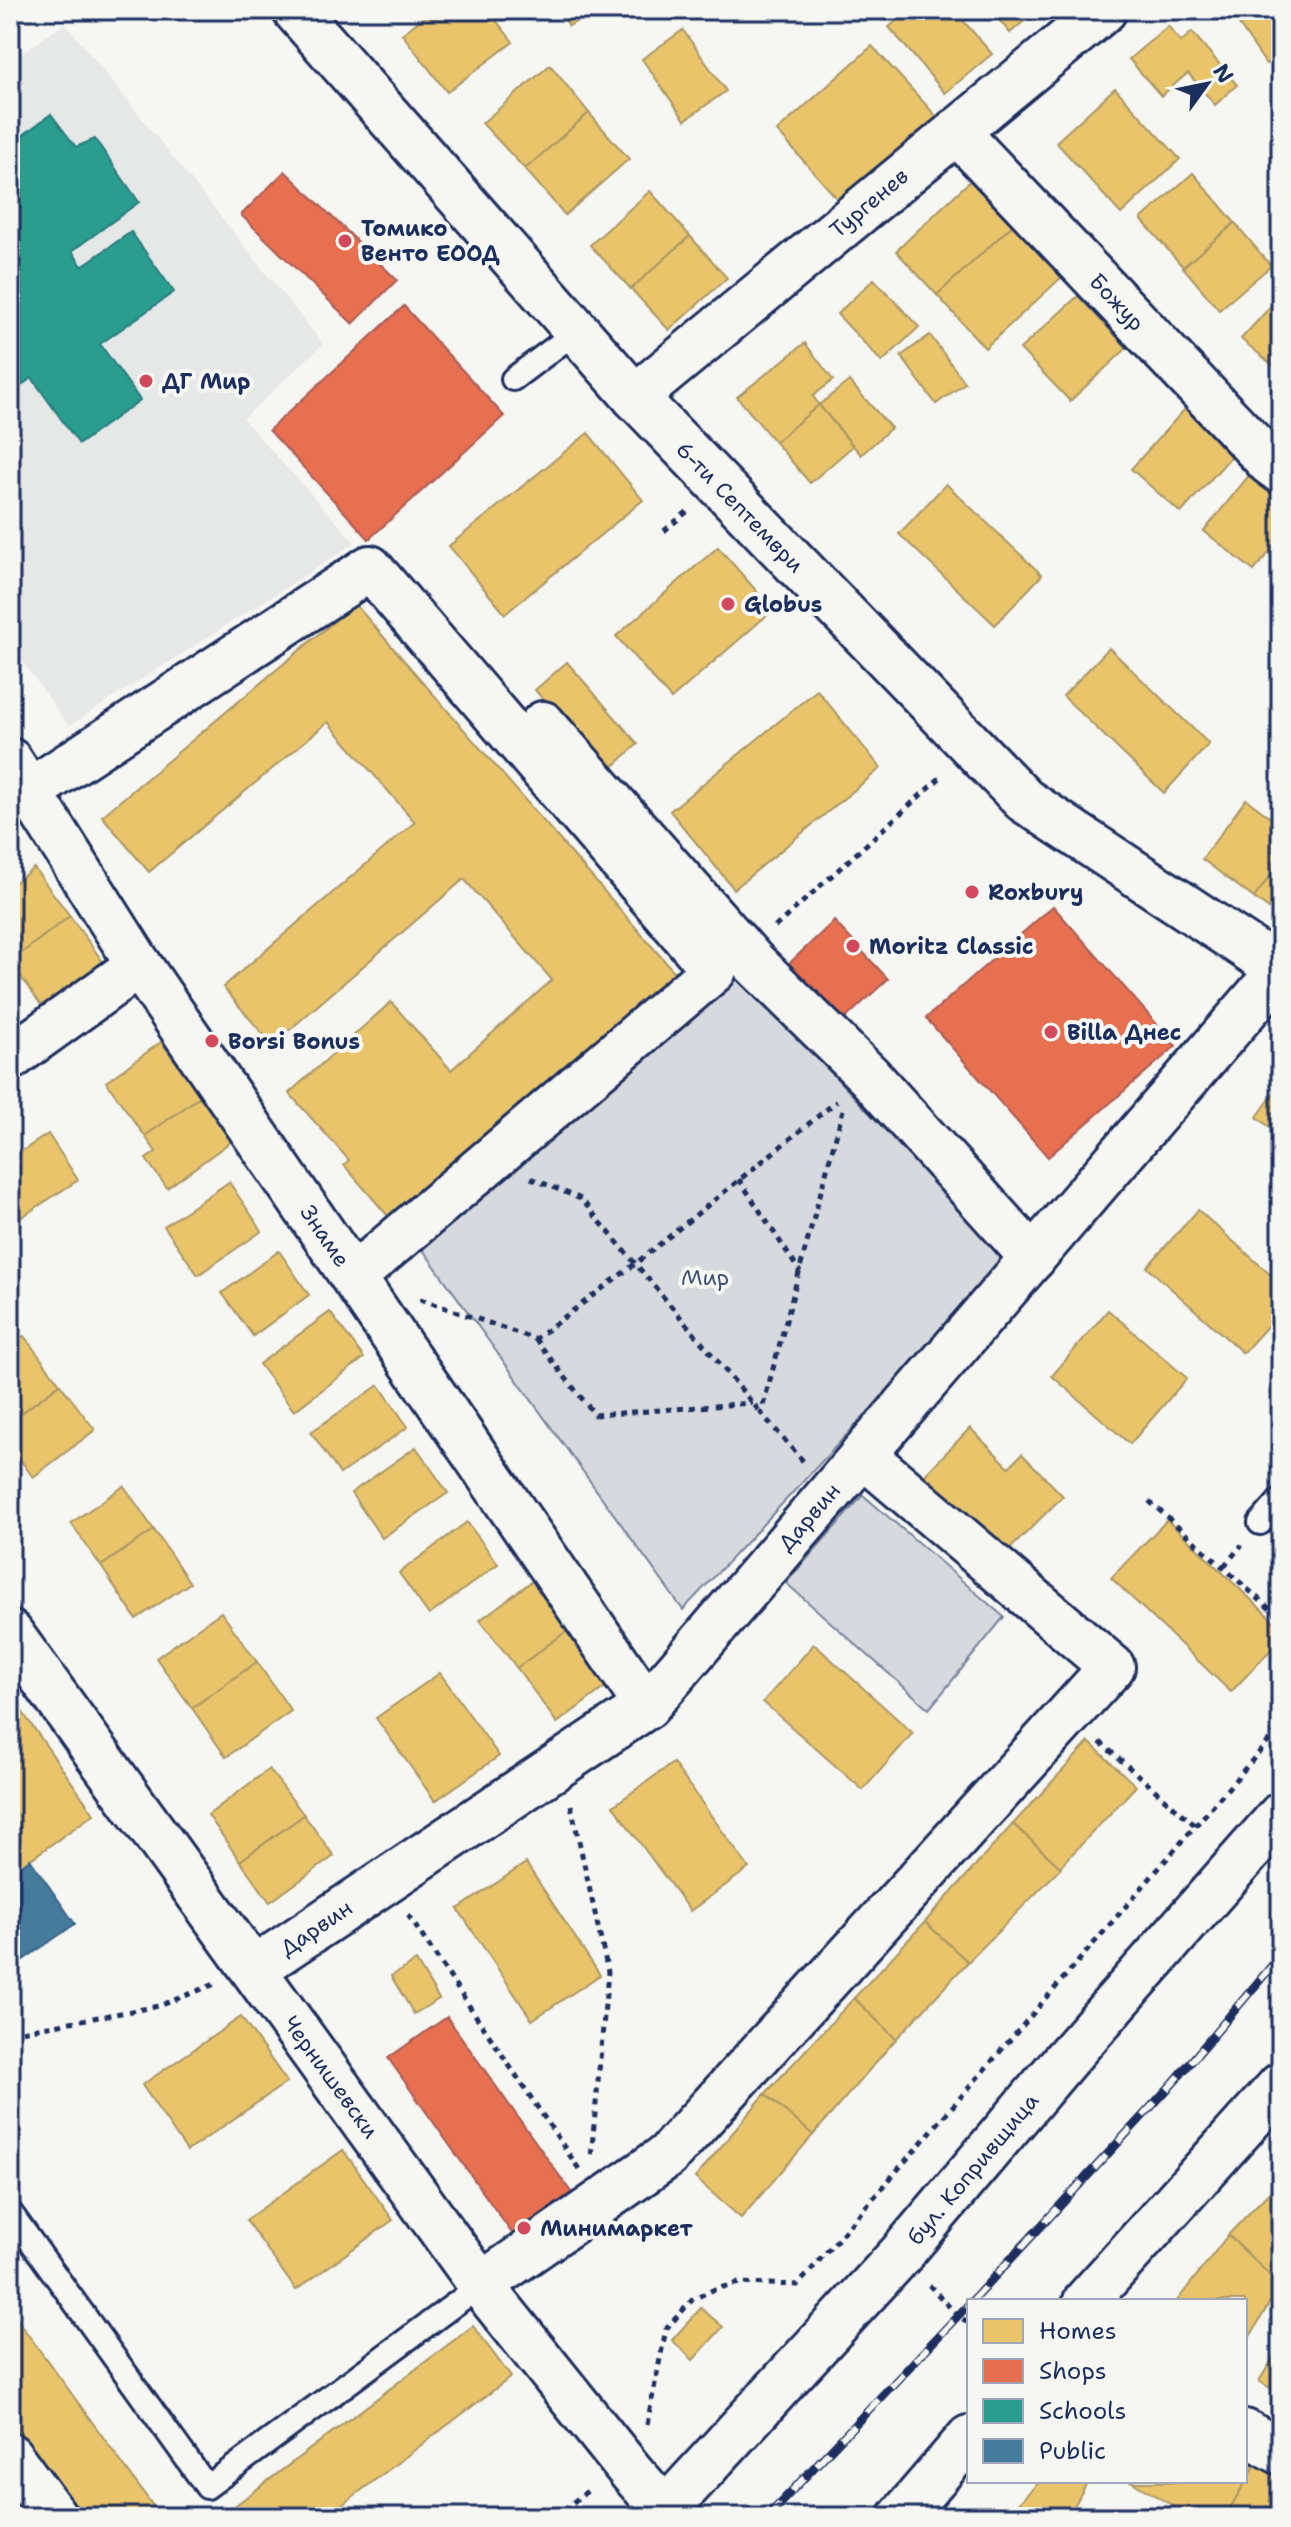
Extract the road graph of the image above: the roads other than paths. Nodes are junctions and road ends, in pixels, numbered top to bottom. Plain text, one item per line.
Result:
1 (295, 10) edge
2 (1104, 10) edge
3 (956, 131) junction
4 (577, 331) junction
5 (513, 379) dead end
6 (635, 397) junction
7 (1281, 471) edge
8 (410, 574) dead end
9 (20, 776) edge
10 (139, 965) junction
11 (1281, 970) edge
12 (10, 1058) edge
13 (1033, 1258) junction
14 (353, 1277) junction
15 (863, 1455) junction
16 (1281, 1499) edge
17 (1260, 1523) dead end
18 (10, 1633) edge
19 (647, 1706) junction
20 (1281, 1815) edge
21 (254, 1969) junction
22 (1281, 2085) edge
23 (10, 2212) edge
24 (481, 2285) junction
25 (1088, 2299) edge
26 (1247, 2433) edge
27 (967, 2440) edge
28 (1281, 2452) edge
29 (10, 2456) edge
30 (663, 2514) edge
31 (55, 2517) edge
32 (901, 2517) edge

1 - 4 street, 6-ти Септември
2 - 3 street, Тургенев
3 - 6 street, Тургенев
3 - 7 street, Божур
4 - 5 lane
4 - 6 street, 6-ти Септември
6 - 11 street, 6-ти Септември
8 - 13 street
9 - 10 street, Знаме
9 - 14 street
10 - 12 street
10 - 14 street, Знаме
11 - 13 street, Дарвин
13 - 15 street, Дарвин
14 - 19 street, Знаме
15 - 19 street, Дарвин
15 - 24 street
16 - 17 lane
18 - 21 street, Чернишевски
19 - 21 street, Дарвин
20 - 30 street, бул. Копривщица
21 - 24 street, Чернишевски
22 - 25 street
23 - 24 lane
24 - 30 street, Чернишевски
26 - 28 street
27 - 32 street
29 - 31 street

